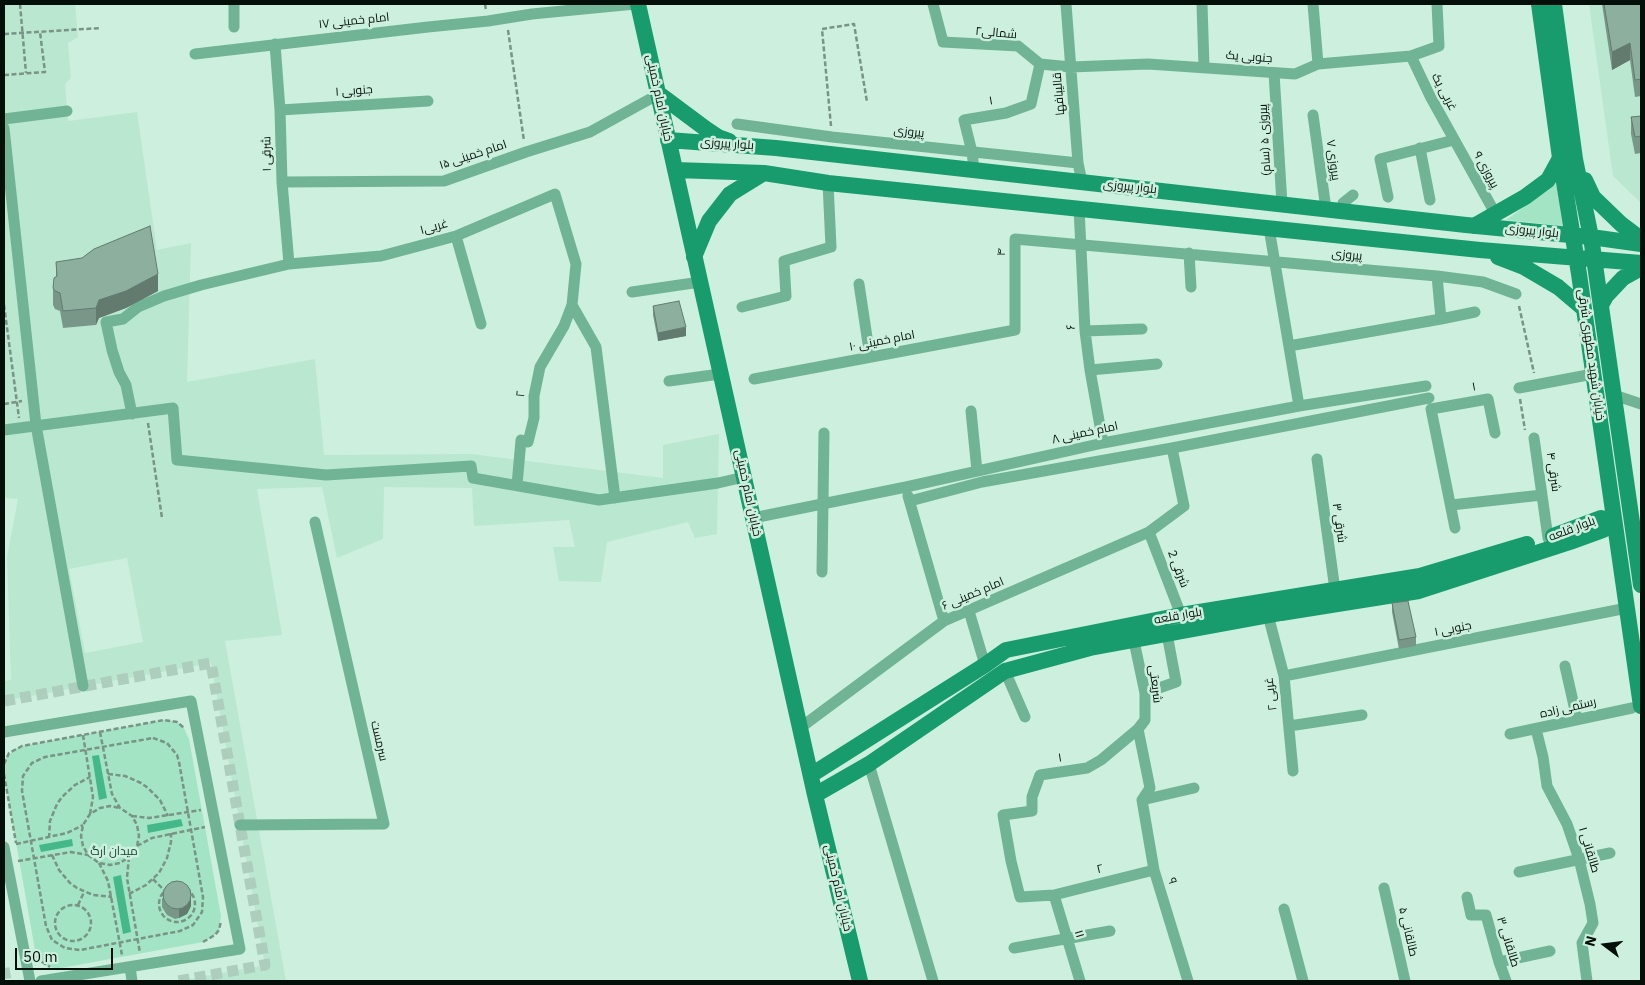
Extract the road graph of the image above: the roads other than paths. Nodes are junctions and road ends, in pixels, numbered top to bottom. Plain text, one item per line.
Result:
1 (234, 4) edge
2 (636, 4) edge
3 (933, 4) edge
4 (1066, 4) edge
5 (1202, 4) edge
6 (1312, 4) edge
7 (1437, 4) edge
8 (1539, 4) edge
9 (1554, 4) edge
10 (234, 27) dead end
11 (275, 44) junction
12 (195, 54) dead end
13 (1410, 56) junction
14 (1040, 64) junction
15 (1318, 64) junction
16 (1071, 67) junction
17 (1204, 67) junction
18 (1274, 73) junction
19 (659, 94) junction
20 (428, 101) dead end
21 (280, 110) junction
22 (67, 111) dead end
23 (1313, 115) dead end
24 (4, 119) edge
25 (737, 124) dead end
26 (4, 128) edge
27 (668, 140) junction
28 (1454, 140) junction
29 (741, 145) junction
30 (776, 148) junction
31 (1420, 148) junction
32 (972, 152) junction
33 (1568, 158) junction
34 (1078, 163) junction
35 (675, 170) junction
36 (974, 170) junction
37 (769, 174) junction
38 (282, 182) junction
39 (1082, 182) junction
40 (828, 183) junction
41 (1353, 195) dead end
42 (1388, 196) dead end
43 (1430, 200) dead end
44 (1282, 204) junction
45 (1079, 208) junction
46 (1334, 210) junction
47 (1495, 213) junction
48 (1470, 225) junction
49 (1269, 228) junction
50 (1572, 235) junction
51 (456, 236) junction
52 (1591, 237) junction
53 (1641, 239) edge
54 (1080, 244) junction
55 (1641, 244) edge
56 (1473, 249) junction
57 (1189, 253) junction
58 (694, 257) junction
59 (1576, 259) junction
60 (1594, 260) junction
61 (1275, 263) junction
62 (1641, 263) edge
63 (289, 264) junction
64 (1641, 268) edge
65 (1437, 276) junction
66 (700, 282) junction
67 (859, 284) dead end
68 (1191, 287) dead end
69 (632, 292) dead end
70 (1516, 294) road end
71 (572, 305) junction
72 (1601, 305) junction
73 (742, 307) dead end
74 (1584, 309) junction
75 (1476, 312) dead end
76 (1441, 319) junction
77 (481, 324) dead end
78 (1142, 328) dead end
79 (1015, 330) joint
80 (1085, 331) junction
81 (1289, 346) junction
82 (870, 357) junction
83 (1157, 364) dead end
84 (1090, 370) junction
85 (720, 374) junction
86 (1594, 374) junction
87 (754, 379) dead end
88 (669, 381) dead end
89 (1426, 386) dead end
90 (1518, 388) road end
91 (1614, 395) junction
92 (1430, 403) junction
93 (1641, 404) edge
94 (1299, 406) junction
95 (971, 411) dead end
96 (132, 414) junction
97 (36, 425) junction
98 (4, 430) edge
99 (824, 433) dead end
100 (1495, 433) dead end
101 (1534, 438) road end
102 (1103, 443) junction
103 (1172, 448) junction
104 (1317, 460) dead end
105 (977, 471) junction
106 (744, 477) junction
107 (517, 485) junction
108 (906, 487) junction
109 (1542, 495) junction
110 (615, 498) junction
111 (910, 501) junction
112 (822, 504) junction
113 (1451, 505) junction
114 (753, 518) junction
115 (1614, 521) junction
116 (315, 522) dead end
117 (1455, 528) dead end
118 (1149, 532) junction
119 (1548, 538) junction
120 (822, 572) dead end
121 (1641, 580) edge
122 (1335, 590) junction
123 (1627, 608) junction
124 (969, 611) junction
125 (1181, 615) junction
126 (1268, 616) junction
127 (944, 621) junction
128 (1167, 634) junction
129 (1134, 641) junction
130 (985, 665) junction
131 (1565, 666) dead end
132 (1005, 671) junction
133 (1284, 676) junction
134 (83, 686) dead end
135 (1145, 693) junction
136 (1637, 707) edge
137 (1362, 715) dead end
138 (1026, 717) dead end
139 (1577, 719) junction
140 (1289, 726) junction
141 (800, 728) junction
142 (1138, 728) junction
143 (1536, 730) junction
144 (4, 732) edge
145 (1510, 734) dead end
146 (869, 764) junction
147 (1293, 771) dead end
148 (811, 775) junction
149 (1194, 788) dead end
150 (815, 795) junction
151 (1142, 800) junction
152 (1003, 815) joint
153 (240, 825) dead end
154 (4, 847) edge
155 (1610, 853) dead end
156 (1579, 859) junction
157 (1154, 870) junction
158 (1519, 872) dead end
159 (1384, 888) dead end
160 (1054, 895) junction
161 (1467, 897) dead end
162 (1284, 909) dead end
163 (1110, 931) dead end
164 (1066, 939) junction
165 (1014, 948) dead end
166 (1550, 951) dead end
167 (1499, 962) junction
168 (130, 967) junction
169 (30, 981) edge
170 (41, 981) edge
171 (132, 981) edge
172 (860, 981) edge
173 (933, 981) edge
174 (1080, 981) edge
175 (1188, 981) edge
176 (1302, 981) edge
177 (1405, 981) edge
178 (1506, 981) edge
179 (1587, 981) edge

1 - 10 street
2 - 11 street, امام خمینی ۱۷
2 - 19 main road, خیابان امام خمینی
3 - 14 street, شمالی۲
4 - 16 street, قالیبافها
5 - 17 street
6 - 15 street
7 - 13 street, جنوبی یک
8 - 33 main road, خیابان شهید مطهری شرقی
9 - 33 main road, خیابان شهید مطهری شرقی
11 - 12 street, امام خمینی ۱۷
11 - 21 street, ۱ شرقی
13 - 15 street, جنوبی یک
13 - 28 street, غربی یک
14 - 16 street
14 - 32 street, ۱
15 - 18 street, جنوبی یک
16 - 17 street, جنوبی یک
16 - 34 street, قالیبافها
17 - 18 street, جنوبی یک
18 - 44 street, پیروزی ۵ (سام)
19 - 27 main road, خیابان امام خمینی
19 - 29 main road
19 - 38 street, امام خمینی ۱۵
20 - 21 street, ۱ جنوبی
21 - 38 street, ۱ شرقی
22 - 24 street
23 - 46 street, پیروزی ۷
25 - 32 street, پیروزی
26 - 97 street
27 - 29 main road, بلوار پیروزی
27 - 35 main road, خیابان امام خمینی
28 - 31 street
28 - 47 street, پیروزی ۹
29 - 30 main road, بلوار پیروزی
30 - 36 main road, بلوار پیروزی
30 - 37 main road
31 - 42 street
31 - 43 street
32 - 34 street, پیروزی
32 - 36 street, ۱
33 - 47 main road
33 - 50 main road, خیابان شهید مطهری شرقی
33 - 52 main road, خیابان شهید مطهری شرقی
33 - 53 main road
34 - 39 street, قالیبافها
35 - 37 main road, بلوار پیروزی
35 - 58 main road, خیابان امام خمینی
36 - 39 main road, بلوار پیروزی
37 - 40 main road, بلوار پیروزی
37 - 58 main road
38 - 63 street, ۱ شرقی
39 - 44 main road, بلوار پیروزی
40 - 45 main road, بلوار پیروزی
40 - 73 street
41 - 46 street
44 - 46 main road, بلوار پیروزی
45 - 49 main road, بلوار پیروزی
45 - 54 street, ۶
46 - 48 main road, بلوار پیروزی
47 - 48 main road
48 - 50 main road, بلوار پیروزی
48 - 56 main road
49 - 56 main road, بلوار پیروزی
49 - 61 street
50 - 52 main road, بلوار پیروزی
50 - 59 main road, خیابان شهید مطهری شرقی
51 - 63 street, غربی۱
51 - 71 street, غربی۱
51 - 77 street
52 - 55 main road, بلوار پیروزی
52 - 60 main road, خیابان شهید مطهری شرقی
54 - 57 street, پیروزی
54 - 79 street, ۴
54 - 80 street, ۶
56 - 59 main road, بلوار پیروزی
56 - 74 main road
57 - 61 street, پیروزی
57 - 68 street
58 - 66 main road, خیابان امام خمینی
59 - 60 main road, بلوار پیروزی
59 - 74 main road, خیابان شهید مطهری شرقی
60 - 62 main road, بلوار پیروزی
60 - 72 main road, خیابان شهید مطهری شرقی
61 - 65 street, پیروزی
61 - 81 street
63 - 96 street, غربی۱
64 - 72 main road
65 - 70 street, پیروزی
65 - 76 street
66 - 69 street
66 - 85 main road, خیابان امام خمینی
67 - 82 street
71 - 107 street, ۲
71 - 110 street
72 - 91 main road, خیابان شهید مطهری شرقی
74 - 86 main road, خیابان شهید مطهری شرقی
75 - 76 street
76 - 81 street
78 - 80 street
79 - 82 street, امام خمینی ۱۰
80 - 84 street, ۶
81 - 94 street
82 - 87 street, امام خمینی ۱۰
83 - 84 street
84 - 102 street, ۶
85 - 88 street
85 - 106 main road, خیابان امام خمینی
86 - 90 street
86 - 115 main road, خیابان شهید مطهری شرقی
89 - 94 street, امام خمینی ۸
91 - 93 street
91 - 121 main road, خیابان شهید مطهری شرقی
92 - 100 street, ۱
92 - 103 street
92 - 113 street
94 - 102 street, امام خمینی ۸
95 - 105 street
96 - 97 street
96 - 107 street
97 - 98 street
97 - 134 street
99 - 112 street
101 - 109 street, شرقی ۴
102 - 105 street, امام خمینی ۸
103 - 111 street
103 - 118 street, امام خمینی ۶
104 - 122 street, ۳ شرقی
105 - 108 street, امام خمینی ۸
106 - 110 street
106 - 114 main road, خیابان امام خمینی
107 - 110 street
108 - 111 street
108 - 112 street, امام خمینی ۸
109 - 113 street
109 - 119 street, شرقی ۴
111 - 127 street
112 - 114 street, امام خمینی ۸
112 - 120 street
113 - 117 street
114 - 141 main road, خیابان امام خمینی
115 - 119 main road, بلوار قلعه
115 - 123 main road, خیابان شهید مطهری شرقی
115 - 126 main road, بلوار قلعه
116 - 153 street, سرمست
118 - 124 street, امام خمینی ۶
118 - 125 street, 2 شرقی
119 - 122 main road, بلوار قلعه
122 - 125 main road, بلوار قلعه
123 - 133 street, ۱ جنوبی
123 - 136 main road, خیابان شهید مطهری شرقی
124 - 127 street, امام خمینی ۶
124 - 130 street
125 - 130 main road, بلوار قلعه
126 - 128 main road, بلوار قلعه
126 - 133 street, ۲ غربی
127 - 141 street, امام خمینی ۶
128 - 129 main road, بلوار قلعه
128 - 135 street
129 - 132 main road, بلوار قلعه
129 - 135 street, شریعتی
130 - 148 main road, بلوار قلعه
131 - 139 street
132 - 138 street
132 - 146 main road, بلوار قلعه
133 - 140 street, ۲ غربی
135 - 142 street, شریعتی
136 - 139 street, رستمی زاده
137 - 140 street
139 - 143 street, رستمی زاده
140 - 147 street, ۲ غربی
141 - 148 main road, خیابان امام خمینی
142 - 151 street, شریعتی
142 - 152 street, ۱
143 - 145 street, رستمی زاده
143 - 156 street, طالقانی ۱
144 - 168 street
146 - 150 main road, بلوار قلعه
146 - 173 street
148 - 150 main road, خیابان امام خمینی
149 - 151 street
150 - 172 main road, خیابان امام خمینی
151 - 157 street, ۹
152 - 160 street, ۲
154 - 169 street
155 - 156 street
156 - 158 street
156 - 179 street, طالقانی ۱
157 - 160 street, ۲
157 - 175 street, ۹
159 - 177 street, طالقانی ۵
160 - 164 street, ۱۱
161 - 167 street, طالقانی ۳
162 - 176 street
163 - 164 street
164 - 165 street
164 - 174 street, ۱۱
166 - 167 street
167 - 178 street, طالقانی ۳
168 - 170 street
168 - 171 street

